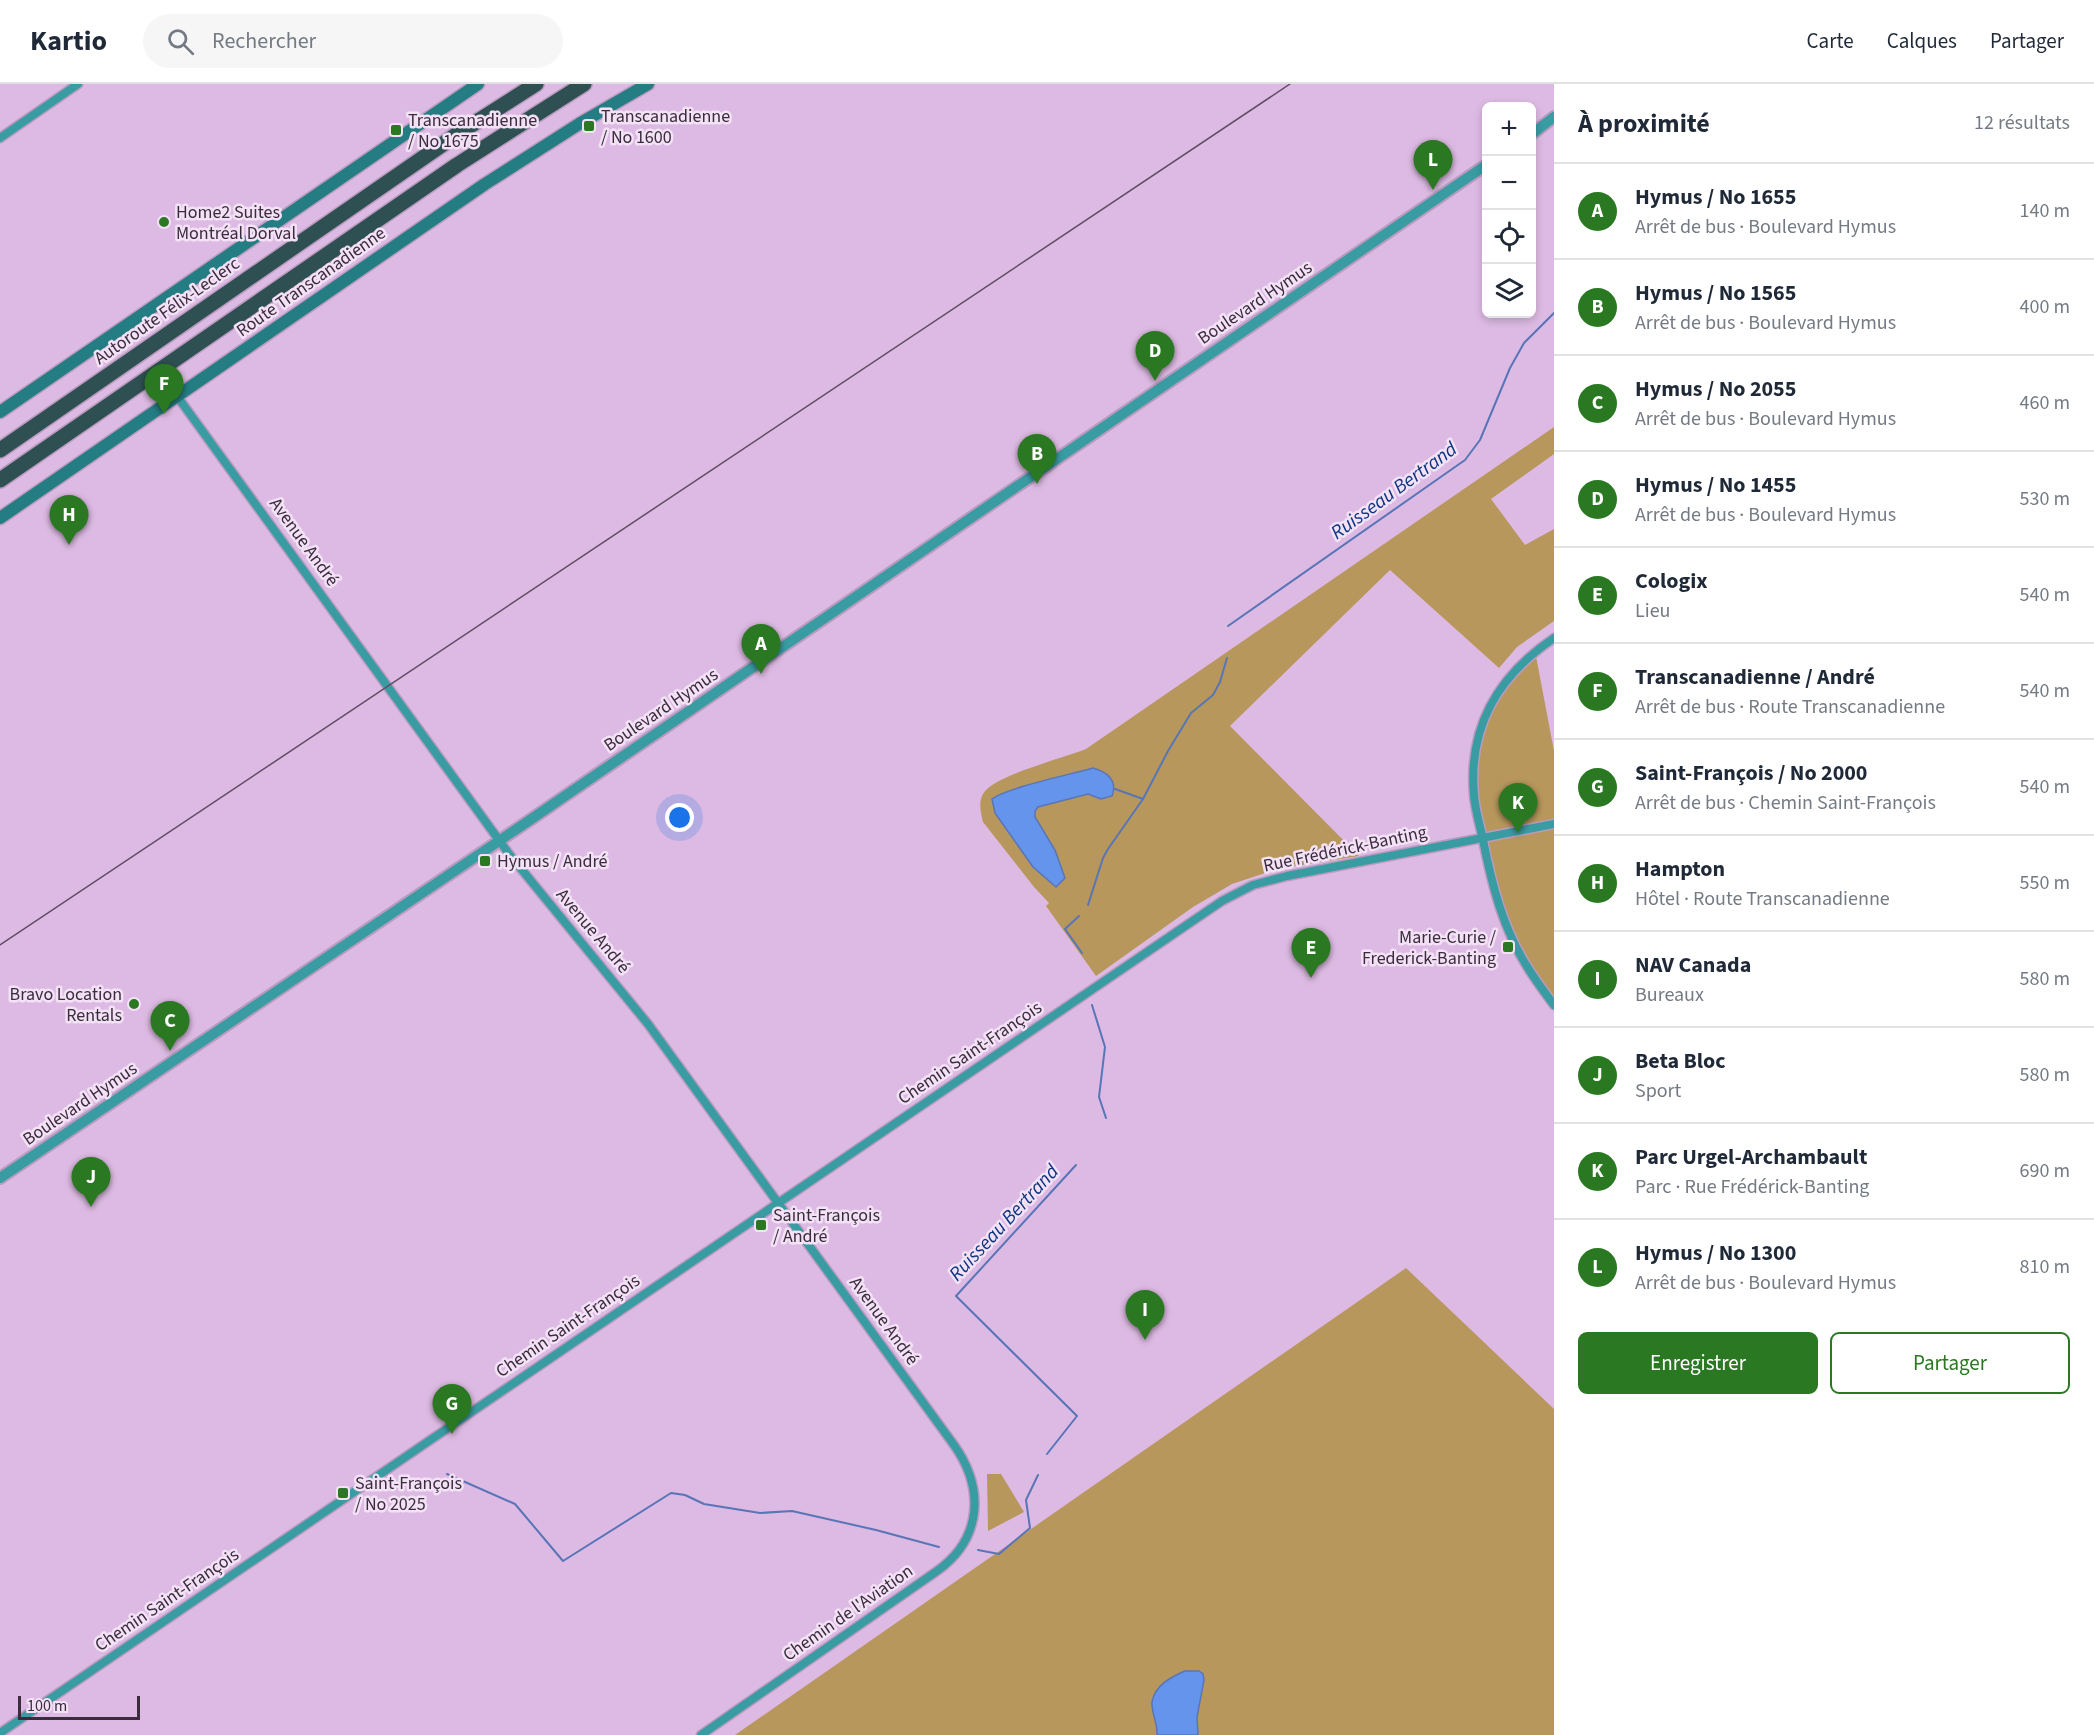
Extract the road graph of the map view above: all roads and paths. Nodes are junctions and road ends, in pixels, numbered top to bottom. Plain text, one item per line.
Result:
1 (78, 84) edge
2 (478, 84) edge
3 (536, 84) edge
4 (584, 84) edge
5 (648, 84) edge
6 (1551, 121) edge
7 (1536, 131) edge
8 (0, 138) edge
9 (1482, 168) edge
10 (177, 396) junction
11 (75, 398) junction
12 (0, 412) edge
13 (0, 441) edge
14 (0, 450) edge
15 (0, 482) edge
16 (0, 518) edge
17 (1554, 638) edge
18 (1554, 824) edge
19 (1482, 838) junction
20 (500, 840) junction
21 (1099, 985) joint
22 (1554, 1005) edge
23 (0, 1178) edge
24 (779, 1203) junction
25 (975, 1491) joint
26 (0, 1719) edge
27 (3, 1731) edge
28 (701, 1735) edge

1 - 8 street
2 - 12 main road
3 - 11 highway, Autoroute Félix-Leclerc
4 - 15 highway
5 - 10 main road, Route Transcanadienne
6 - 7 street
9 - 20 street, Boulevard Hymus
10 - 16 main road, Route Transcanadienne
10 - 20 street, Avenue André
11 - 13 highway
11 - 14 highway, Autoroute Félix-Leclerc
17 - 19 street
18 - 19 street, Rue Frédérick-Banting
19 - 21 street, Rue Frédérick-Banting
19 - 22 street
20 - 23 street, Boulevard Hymus
20 - 24 street, Avenue André
21 - 24 street, Chemin Saint-François
24 - 25 street, Avenue André
24 - 27 street, Chemin Saint-François
25 - 28 street, Chemin de l'Aviation
26 - 27 street, Chemin Saint-François

